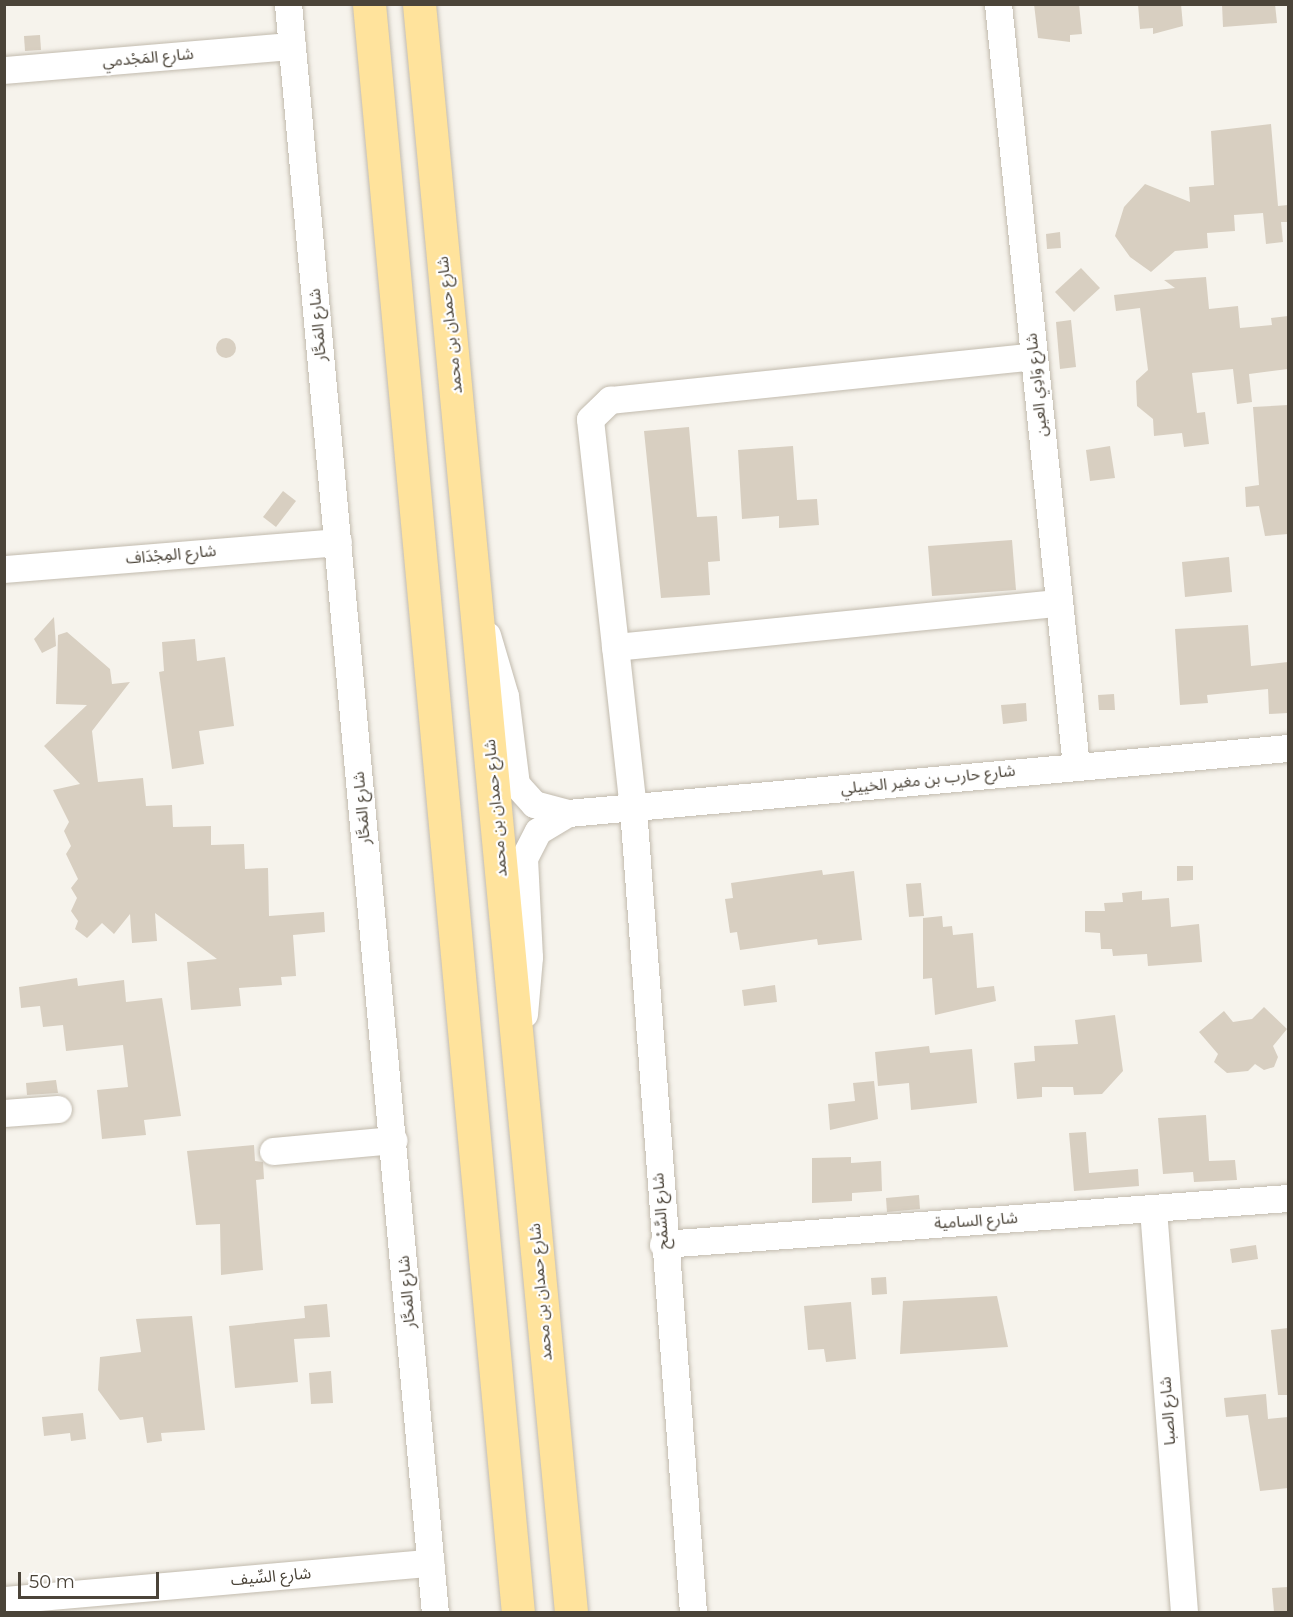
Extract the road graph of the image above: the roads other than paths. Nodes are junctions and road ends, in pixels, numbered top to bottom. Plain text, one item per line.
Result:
1 (288, 4) edge
2 (369, 4) edge
3 (419, 4) edge
4 (998, 4) edge
5 (292, 46) junction
6 (4, 70) edge
7 (1034, 356) junction
8 (338, 542) junction
9 (4, 569) edge
10 (1059, 603) junction
11 (478, 618) junction
12 (615, 647) junction
13 (1288, 748) edge
14 (1076, 766) junction
15 (633, 809) junction
16 (568, 813) junction
17 (518, 1051) junction
18 (58, 1109) dead end
19 (4, 1113) edge
20 (393, 1140) junction
21 (273, 1152) dead end
22 (1288, 1198) edge
23 (1153, 1209) junction
24 (663, 1244) junction
25 (430, 1563) junction
26 (4, 1600) edge
27 (435, 1612) edge
28 (518, 1612) edge
29 (571, 1612) edge
30 (693, 1612) edge
31 (1184, 1612) edge

1 - 5 street, شارع المَحَّار
2 - 28 main road
3 - 11 main road, شارع حمدان بن محمد
4 - 7 street, شارع وَادِي العين
5 - 6 street, شارع المَجْدمي
5 - 8 street, شارع المَحَّار
7 - 10 street, شارع وَادِي العين
7 - 12 street, شارع السَّمْح
8 - 9 street, شارع المِجْدَاف
8 - 20 street, شارع المَحَّار
10 - 12 street
10 - 14 street, شارع وَادِي العين
11 - 16 street, شارع حارب بن مغير الخييلي
11 - 17 main road, شارع حمدان بن محمد
12 - 15 street, شارع السَّمْح
13 - 14 street, شارع حارب بن مغير الخييلي
14 - 15 street, شارع حارب بن مغير الخييلي
15 - 16 street, شارع حارب بن مغير الخييلي
15 - 24 street, شارع السَّمْح
16 - 17 street, شارع حارب بن مغير الخييلي
17 - 29 main road, شارع حمدان بن محمد
18 - 19 street
20 - 21 street
20 - 25 street, شارع المَحَّار
22 - 23 street, شارع السامية
23 - 24 street, شارع السامية
23 - 31 street, شارع الصبا
24 - 30 street, شارع السَّمْح
25 - 26 street, شارع السِّيف
25 - 27 street, شارع المَحَّار

